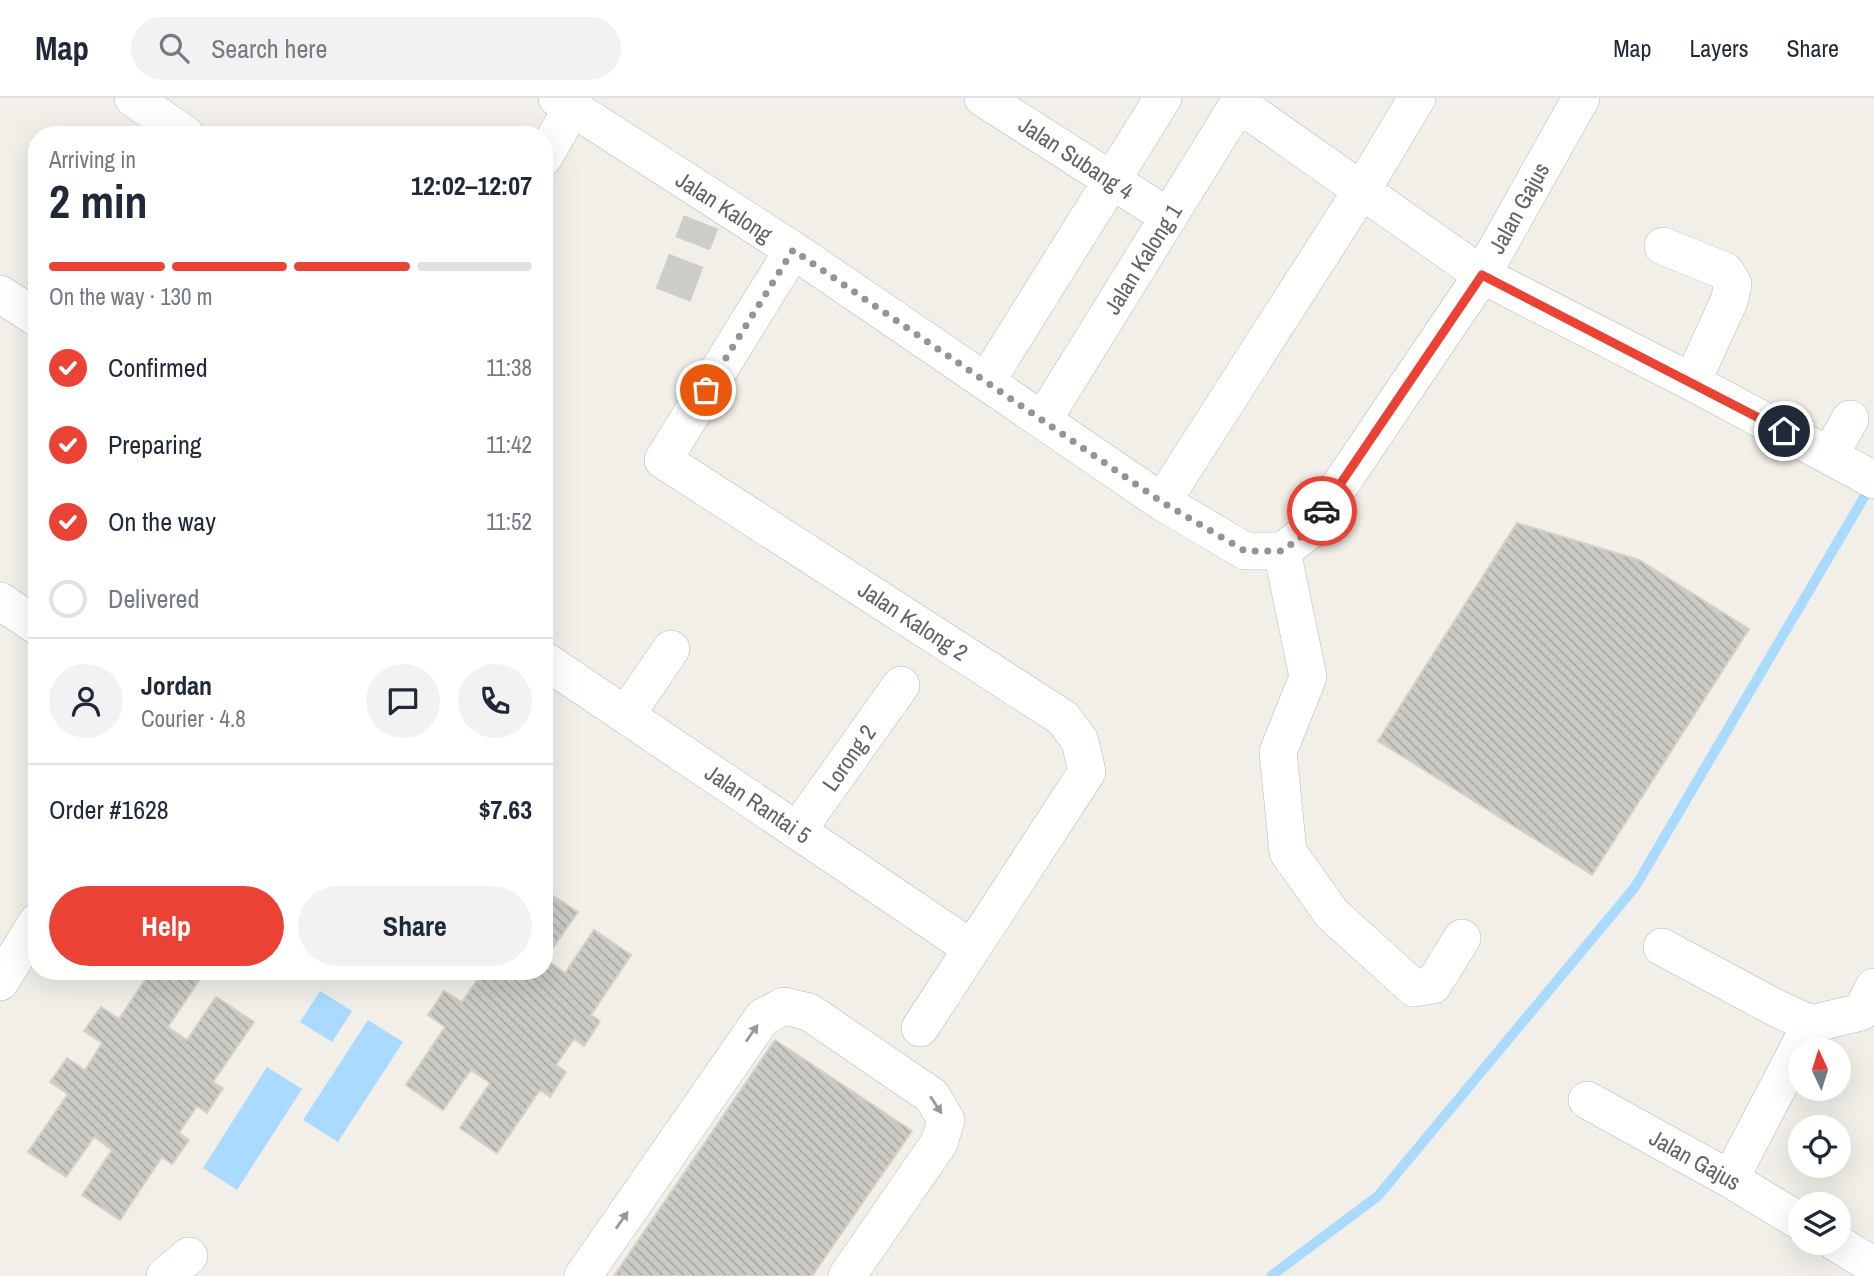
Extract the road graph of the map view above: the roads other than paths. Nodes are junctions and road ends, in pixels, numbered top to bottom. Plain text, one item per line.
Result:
1 (133, 98) edge
2 (983, 98) edge
3 (1163, 98) edge
4 (1417, 98) edge
5 (1581, 98) edge
6 (1241, 101) edge
7 (565, 103) edge
8 (173, 126) edge
9 (553, 134) edge
10 (1111, 180) junction
11 (1362, 190) junction
12 (1169, 217) junction
13 (1663, 246) dead end
14 (793, 250) junction
15 (1482, 275) junction
16 (0, 294) edge
17 (28, 312) edge
18 (986, 382) junction
19 (1692, 382) junction
20 (1850, 419) dead end
21 (1044, 421) junction
22 (1850, 467) edge
23 (1162, 502) junction
24 (1282, 551) junction
25 (0, 601) edge
26 (28, 620) edge
27 (671, 649) dead end
28 (553, 666) edge
29 (901, 685) dead end
30 (626, 715) junction
31 (797, 831) junction
32 (20, 930) edge
33 (1462, 938) dead end
34 (1662, 947) dead end
35 (971, 948) junction
36 (0, 982) edge
37 (1867, 1000) edge
38 (1811, 1024) junction
39 (920, 1028) dead end
40 (1587, 1100) dead end
41 (1730, 1179) junction
42 (1788, 1214) edge
43 (1851, 1252) edge
44 (1874, 1266) edge
45 (165, 1276) edge
46 (189, 1276) edge
47 (583, 1276) edge
48 (847, 1276) edge

1 - 8 street
2 - 10 street, Jalan Subang 4
3 - 10 street
4 - 11 street
5 - 15 street, Jalan Gajus
6 - 11 street
6 - 12 street, Jalan Kalong 1
7 - 9 street
7 - 14 street, Jalan Kalong
10 - 12 street, Jalan Subang 4
10 - 18 street
11 - 15 street
11 - 23 street
12 - 21 street, Jalan Kalong 1
13 - 19 street
14 - 18 street, Jalan Kalong
14 - 35 street, Jalan Kalong 2
15 - 19 street
15 - 24 street, Jalan Gajus
16 - 17 street
18 - 21 street, Jalan Kalong
19 - 22 street
20 - 22 street
21 - 23 street, Jalan Kalong
23 - 24 street, Jalan Kalong
24 - 33 street
25 - 26 street
27 - 30 street
28 - 30 street, Jalan Rantai 5
29 - 31 street, Lorong 2
30 - 31 street, Jalan Rantai 5
31 - 35 street, Jalan Rantai 5
32 - 36 street
34 - 38 street
35 - 39 street, Jalan Kalong 2
37 - 38 street
38 - 41 street
40 - 41 street, Jalan Gajus
41 - 42 street, Jalan Gajus
43 - 44 street
45 - 46 street
47 -> 48 street

